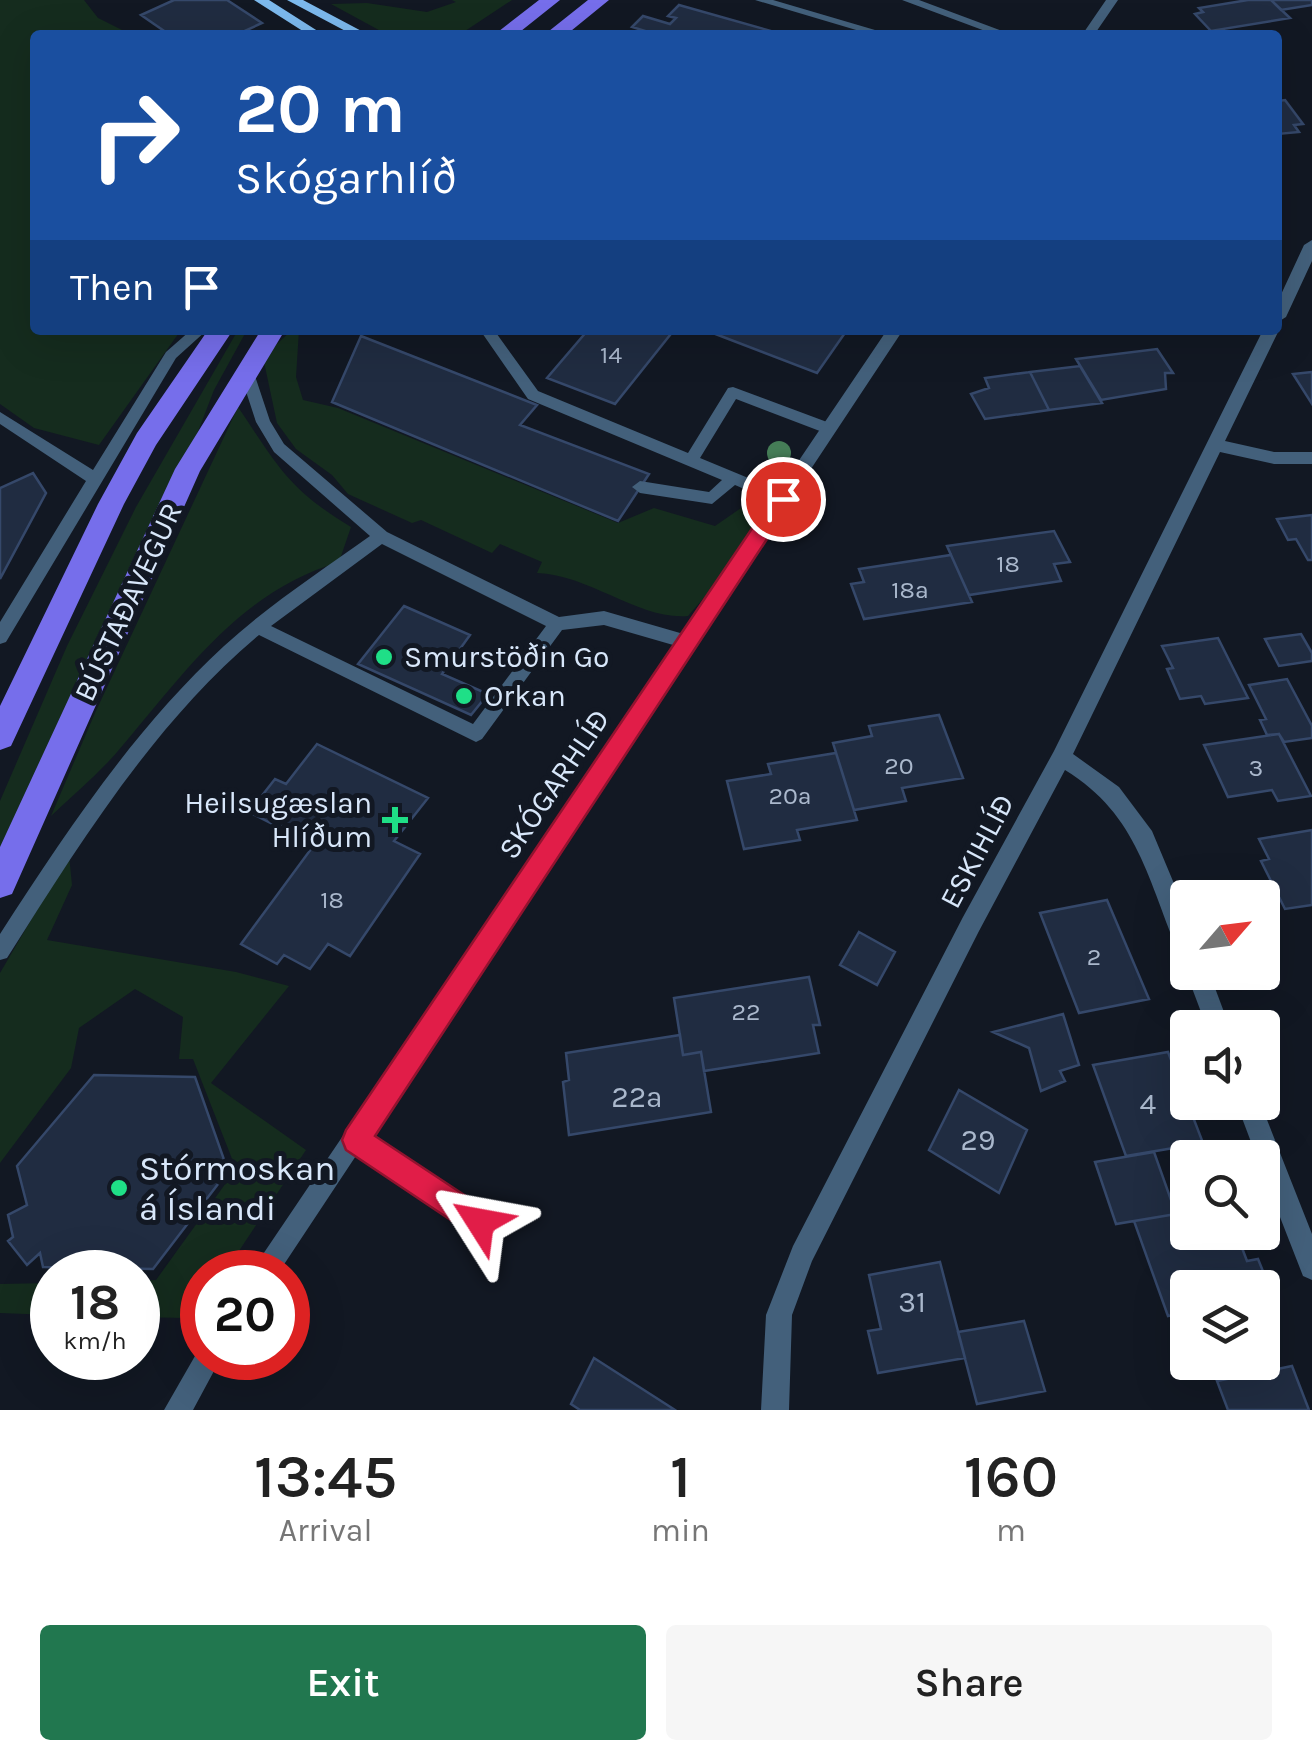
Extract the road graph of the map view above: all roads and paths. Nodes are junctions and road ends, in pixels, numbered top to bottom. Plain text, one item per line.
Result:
1 (260, 0) edge
2 (293, 0) edge
3 (550, 0) edge
4 (600, 0) edge
5 (762, 0) edge
6 (908, 0) edge
7 (1112, 0) edge
8 (310, 30) edge
9 (353, 30) edge
10 (511, 30) edge
11 (561, 30) edge
12 (868, 30) edge
13 (993, 30) edge
14 (1091, 30) edge
15 (1312, 244) edge
16 (1282, 308) edge
17 (194, 335) edge
18 (218, 335) edge
19 (270, 335) edge
20 (491, 335) edge
21 (892, 335) edge
22 (1268, 335) edge
23 (246, 370) junction
24 (0, 417) edge
25 (830, 429) junction
26 (1212, 444) junction
27 (1312, 458) edge
28 (690, 460) junction
29 (93, 478) junction
30 (732, 478) junction
31 (640, 487) dead end
32 (783, 499) junction
33 (381, 536) junction
34 (557, 624) junction
35 (258, 628) junction
36 (0, 637) edge
37 (688, 642) junction
38 (0, 736) edge
39 (1061, 757) junction
40 (0, 883) edge
41 (1170, 902) edge
42 (0, 951) edge
43 (1255, 1120) edge
44 (356, 1140) junction
45 (480, 1222) dead end
46 (279, 1250) edge
47 (1312, 1267) edge
48 (195, 1380) edge
49 (178, 1410) edge
50 (775, 1410) edge

1 - 8 street
2 - 9 street
3 - 10 main road
4 - 11 main road
5 - 12 lane
6 - 13 lane
7 - 14 street
15 - 16 street
17 - 29 lane
18 - 38 main road, BÚSTAÐAVEGUR
19 - 23 main road, BÚSTAÐAVEGUR
20 - 28 lane
21 - 25 street, SKÓGARHLÍÐ
22 - 26 street, ESKIHLÍÐ
23 - 33 lane
23 - 40 main road, BÚSTAÐAVEGUR
24 - 29 lane
25 - 28 lane
25 - 32 street, SKÓGARHLÍÐ
26 - 27 street
26 - 39 street, ESKIHLÍÐ
28 - 30 lane
29 - 36 lane
30 - 31 lane
30 - 32 lane
32 - 37 street, SKÓGARHLÍÐ
33 - 34 lane
33 - 35 lane
34 - 35 lane
34 - 37 lane
35 - 42 lane
37 - 44 street, SKÓGARHLÍÐ
39 - 41 street
39 - 50 street, ESKIHLÍÐ
43 - 47 street
44 - 45 lane
44 - 46 street, SKÓGARHLÍÐ
48 - 49 street

